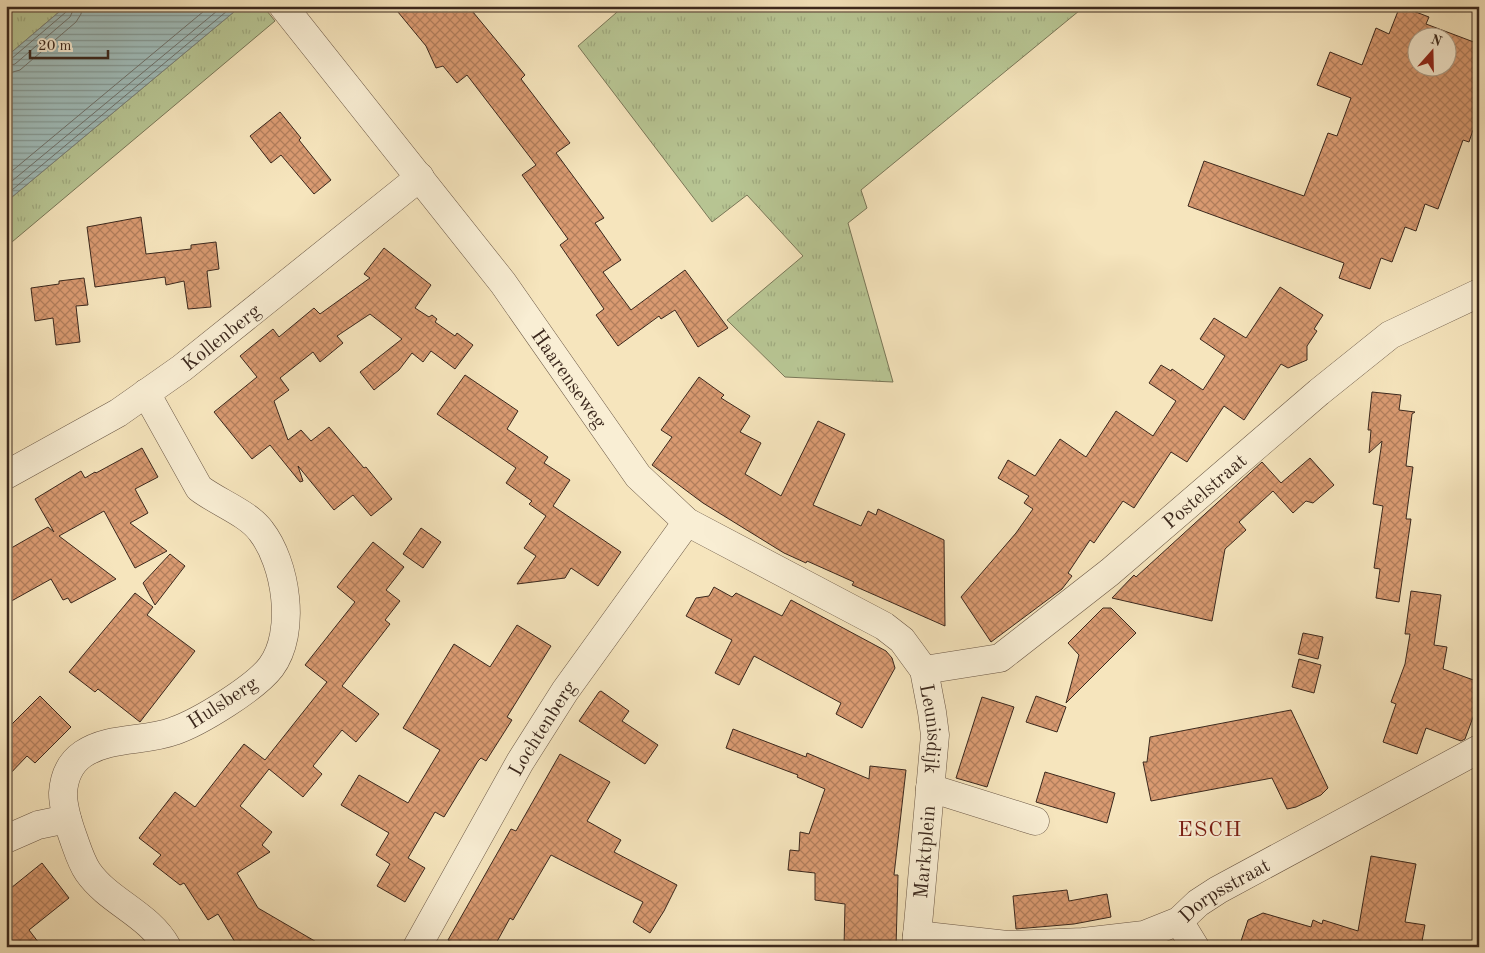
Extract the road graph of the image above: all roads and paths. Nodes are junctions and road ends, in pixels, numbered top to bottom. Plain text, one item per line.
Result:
1 (283, 6) edge
2 (420, 176) junction
3 (1479, 293) edge
4 (146, 393) junction
5 (6, 476) edge
6 (688, 522) junction
7 (924, 670) junction
8 (1479, 749) edge
9 (930, 788) junction
10 (67, 818) junction
11 (1035, 821) dead end
12 (6, 839) edge
13 (1180, 921) junction
14 (916, 941) edge
15 (167, 947) edge
16 (417, 947) edge
17 (1195, 947) edge

1 - 2 street, Haarenseweg
2 - 4 street, Kollenberg
2 - 6 street, Haarenseweg
3 - 7 street, Postelstraat
4 - 5 street, Kollenberg
4 - 10 street, Hulsberg
6 - 7 street, Haarenseweg
6 - 16 street, Lochtenberg
7 - 9 street, Leunisdijk
8 - 13 street, Dorpsstraat
9 - 11 street, Marktplein
9 - 14 street, Marktplein
10 - 12 street
10 - 15 street, Hulsberg
13 - 14 street, Dorpsstraat
13 - 17 street

